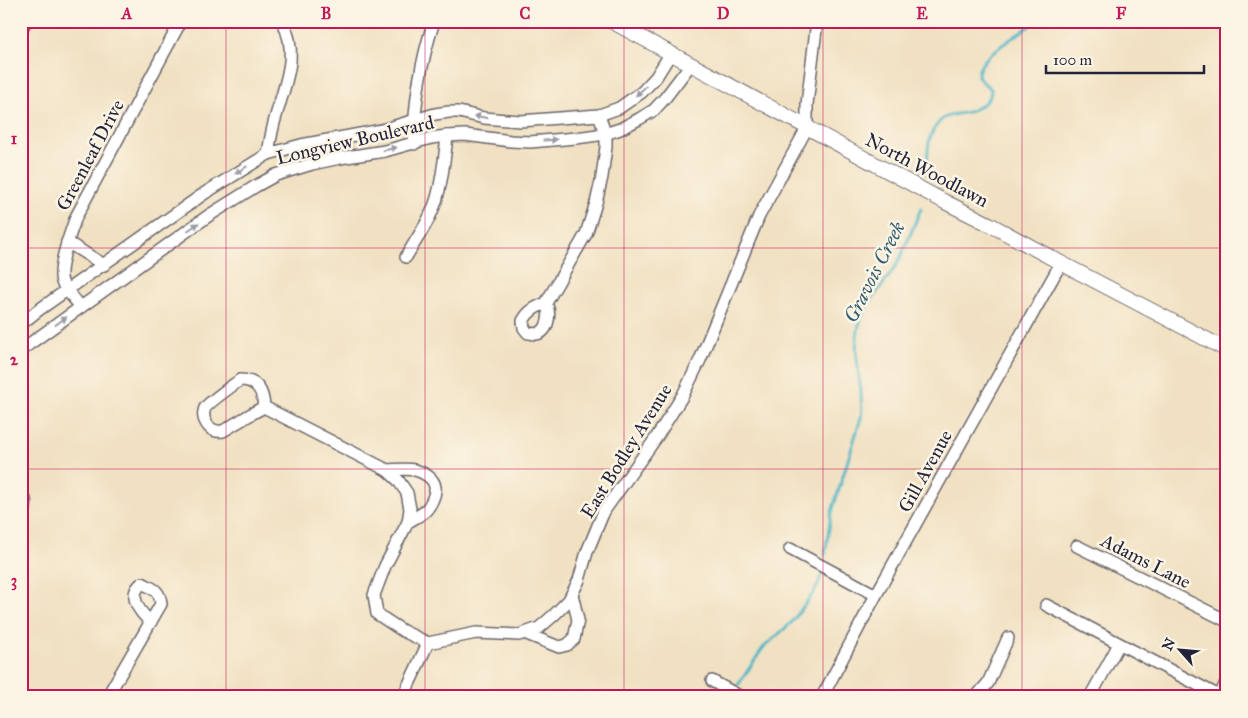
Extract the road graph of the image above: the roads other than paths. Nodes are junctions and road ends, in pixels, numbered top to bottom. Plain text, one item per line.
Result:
1 (26, 21) edge
2 (181, 21) edge
3 (282, 21) edge
4 (434, 21) edge
5 (611, 21) edge
6 (817, 21) edge
7 (21, 30) edge
8 (671, 53) junction
9 (691, 64) junction
10 (600, 115) junction
11 (414, 121) junction
12 (807, 128) junction
13 (605, 134) junction
14 (447, 136) junction
15 (414, 144) junction
16 (268, 154) junction
17 (67, 242) junction
18 (406, 257) dead end
19 (1061, 264) junction
20 (104, 266) junction
21 (68, 290) junction
22 (546, 303) dead end
23 (81, 307) junction
24 (21, 324) edge
25 (21, 350) edge
26 (1227, 350) edge
27 (264, 407) junction
28 (387, 470) junction
29 (21, 497) edge
30 (21, 516) edge
31 (408, 522) junction
32 (1077, 546) dead end
33 (790, 549) dead end
34 (572, 594) junction
35 (876, 595) junction
36 (1046, 605) dead end
37 (1227, 621) edge
38 (151, 622) dead end
39 (524, 633) junction
40 (1008, 638) dead end
41 (428, 643) junction
42 (1119, 644) junction
43 (712, 681) dead end
44 (1227, 685) edge
45 (107, 697) edge
46 (403, 697) edge
47 (741, 697) edge
48 (822, 697) edge
49 (976, 697) edge
50 (1090, 697) edge
51 (1222, 697) edge

1 - 7 street
2 - 17 street, Greenleaf Drive
3 - 16 street
4 - 11 street
5 - 8 street, North Woodlawn
6 - 12 street
8 - 9 street, North Woodlawn
8 -> 10 street, Longview Boulevard
9 - 12 street, North Woodlawn
9 - 13 street, Longview Boulevard
10 -> 11 street, Longview Boulevard
10 - 13 street
11 - 15 street
11 - 16 street, Longview Boulevard
12 - 19 street, North Woodlawn
12 - 34 street, East Bodley Avenue
14 -> 13 street, Longview Boulevard
13 - 22 street
14 - 15 street, Longview Boulevard
14 - 18 street
23 -> 15 street, Longview Boulevard
16 -> 20 street, Longview Boulevard
17 - 20 street
17 - 21 street, Greenleaf Drive
19 - 26 street, North Woodlawn
19 - 35 street, Gill Avenue
20 - 21 street, Longview Boulevard
21 - 23 street, Greenleaf Drive
21 - 24 street, Longview Boulevard
25 -> 23 street, Longview Boulevard
27 - 27 street
27 - 28 street
28 - 31 street
28 - 31 street
29 - 30 street
31 - 41 street
32 - 37 street, Adams Lane
33 - 35 street
34 - 39 street, East Bodley Avenue
34 - 39 street
35 - 48 street, Gill Avenue
36 - 42 street
38 - 45 street
39 - 41 street, East Bodley Avenue
40 - 49 street
41 - 46 street
42 - 50 street
42 - 51 street
43 - 47 street
44 - 51 main road

